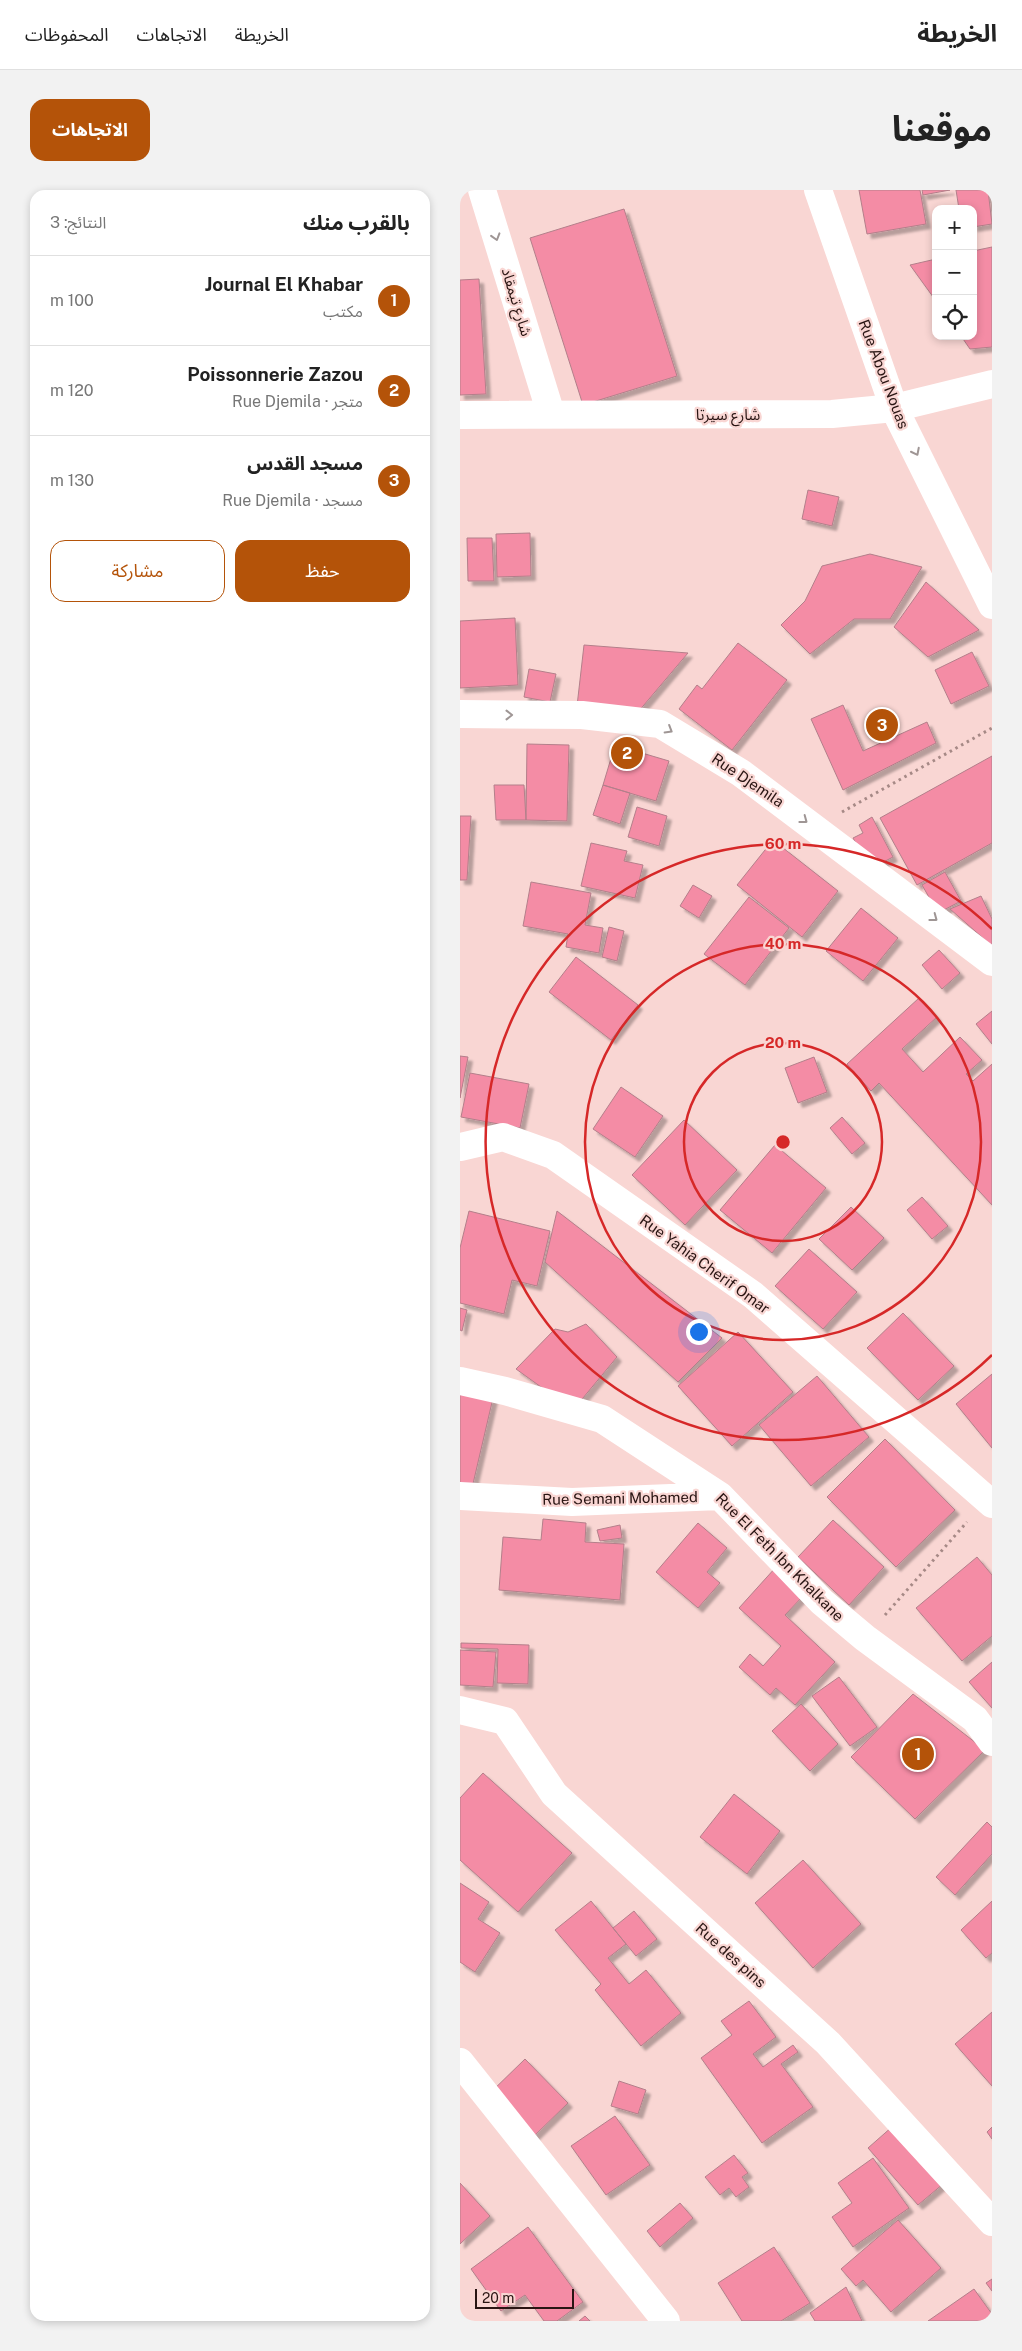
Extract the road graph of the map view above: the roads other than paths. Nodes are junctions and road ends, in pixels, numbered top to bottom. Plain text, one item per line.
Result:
1 (482, 190) edge
2 (818, 190) edge
3 (992, 384) edge
4 (894, 408) junction
5 (460, 414) edge
6 (551, 414) junction
7 (992, 605) edge
8 (460, 714) edge
9 (992, 962) edge
10 (460, 1147) edge
11 (460, 1381) edge
12 (460, 1496) edge
13 (720, 1496) junction
14 (990, 1502) edge
15 (460, 1710) edge
16 (992, 1742) edge
17 (460, 2062) edge
18 (992, 2222) edge
19 (666, 2321) edge

1 -> 6 street, شارع تيمقاد
2 - 4 street, Rue Abou Nouas
3 - 4 street, شارع سيرتا
4 - 6 street, شارع سيرتا
4 -> 7 street, Rue Abou Nouas
5 - 6 street, شارع سيرتا
8 -> 9 street, Rue Djemila
10 - 14 street, Rue Yahia Cherif Omar
11 - 13 street, Rue El Feth Ibn Khalkane
12 - 13 street, Rue Semani Mohamed
13 - 16 street, Rue El Feth Ibn Khalkane
15 - 18 street, Rue des pins
17 - 19 street

